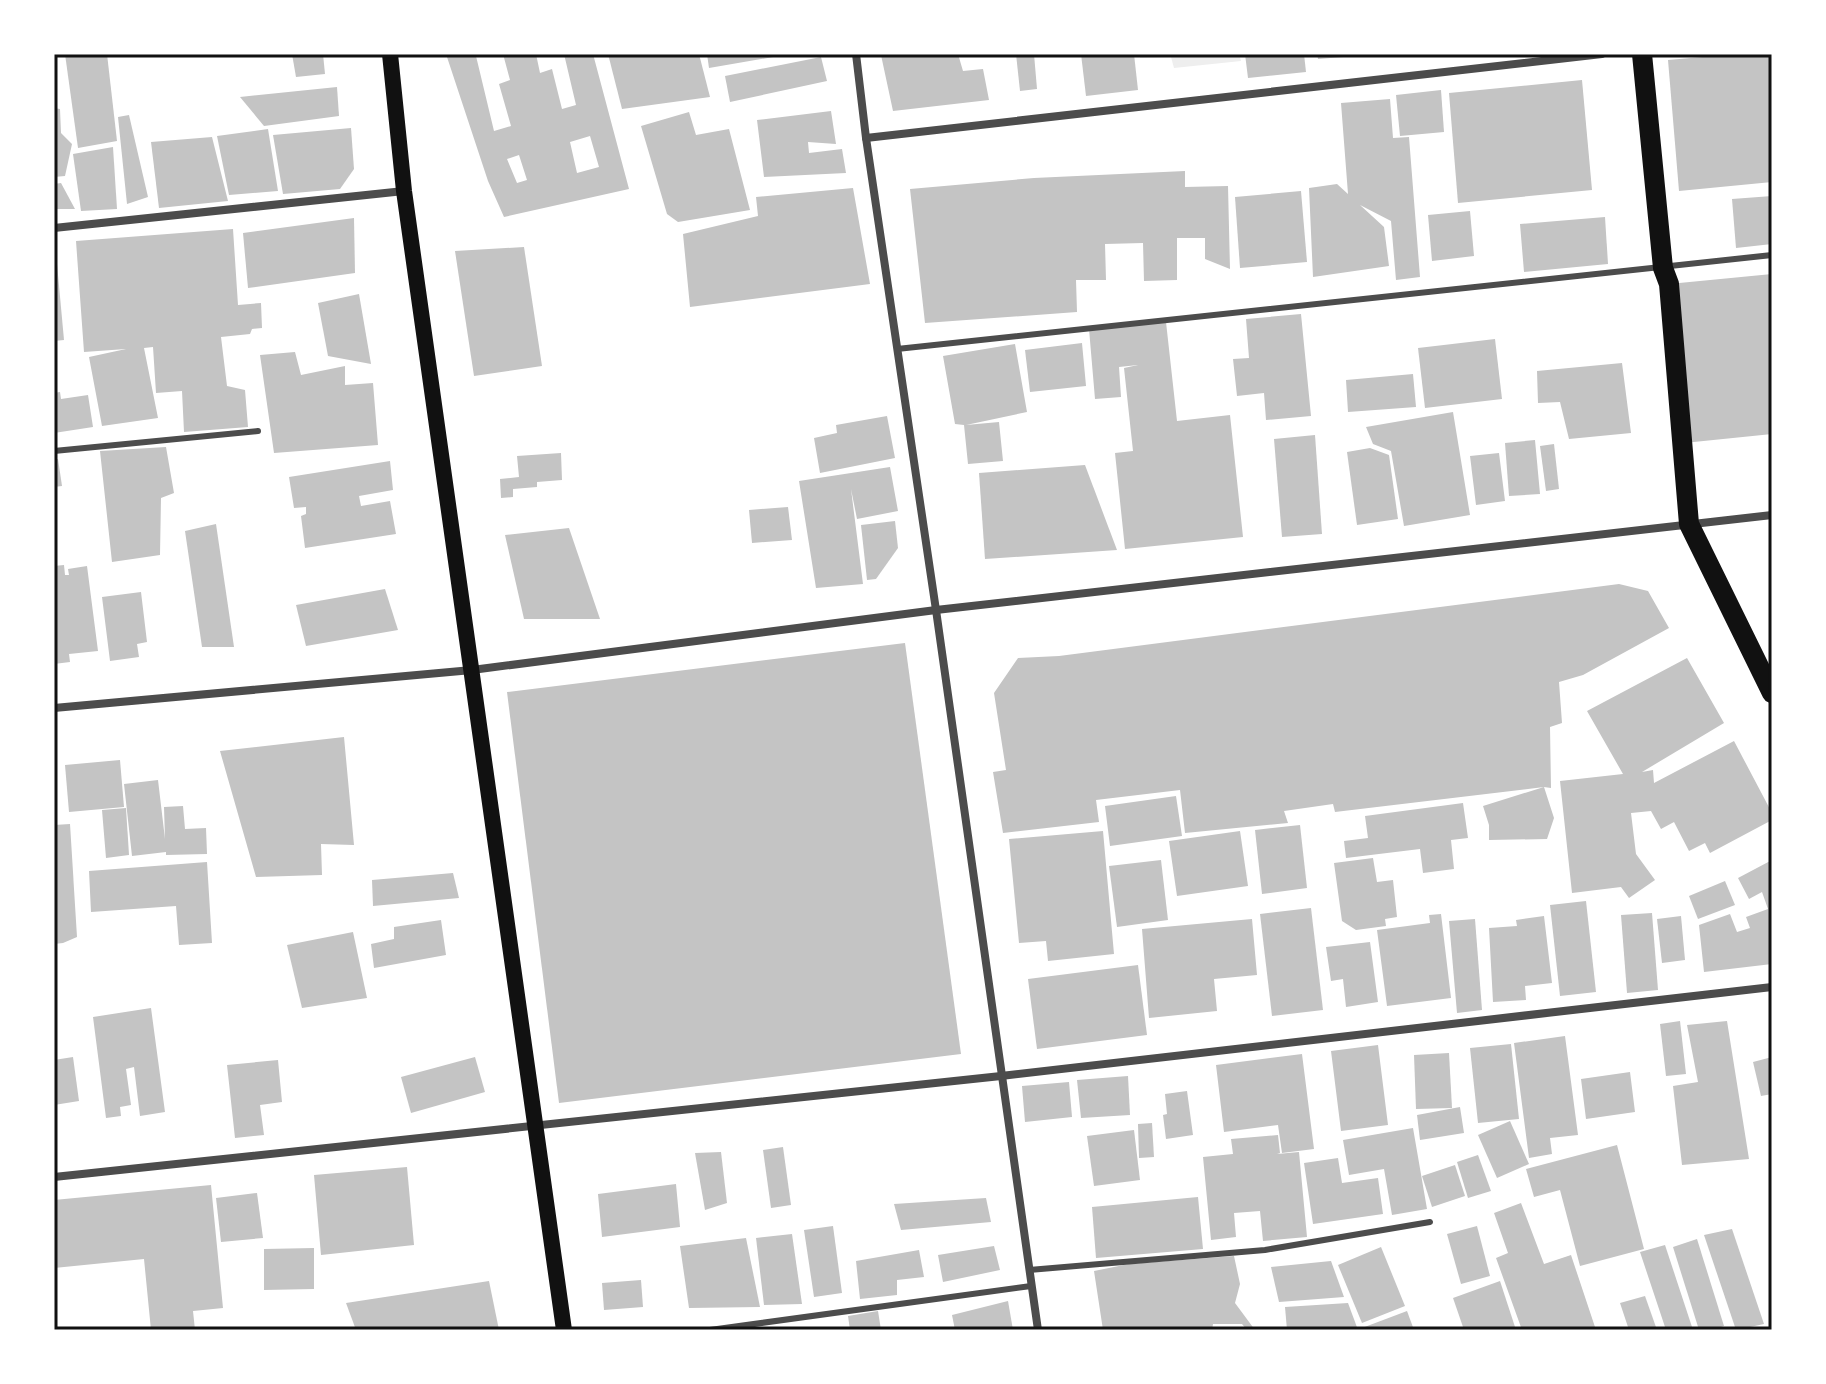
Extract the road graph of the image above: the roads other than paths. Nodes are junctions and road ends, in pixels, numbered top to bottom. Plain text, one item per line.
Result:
1 (390, 54) edge
2 (856, 54) edge
3 (1602, 54) edge
4 (1642, 54) edge
5 (866, 138) junction
6 (404, 191) junction
7 (54, 228) edge
8 (1772, 255) edge
9 (1663, 268) junction
10 (897, 349) junction
11 (258, 431) dead end
12 (54, 451) edge
13 (1772, 515) edge
14 (1689, 524) junction
15 (936, 610) junction
16 (472, 670) junction
17 (1772, 693) edge
18 (54, 708) edge
19 (1772, 987) edge
20 (1001, 1076) junction
21 (534, 1125) junction
22 (54, 1177) edge
23 (1430, 1222) dead end
24 (1029, 1270) junction
25 (1031, 1286) junction
26 (564, 1330) edge
27 (710, 1330) edge
28 (1038, 1330) edge

1 - 6 main road
2 - 5 street
3 - 5 street
4 - 9 main road
5 - 10 street
6 - 7 street
6 - 16 main road
8 - 9 lane
9 - 10 lane
9 - 14 main road
10 - 15 street
11 - 12 lane
13 - 14 street
14 - 15 street
14 - 17 main road
15 - 16 street
15 - 20 street
16 - 18 street
16 - 21 main road
19 - 20 street
20 - 21 street
20 - 24 street
21 - 22 street
21 - 26 main road
23 - 24 lane
24 - 25 street
25 - 27 lane
25 - 28 street

